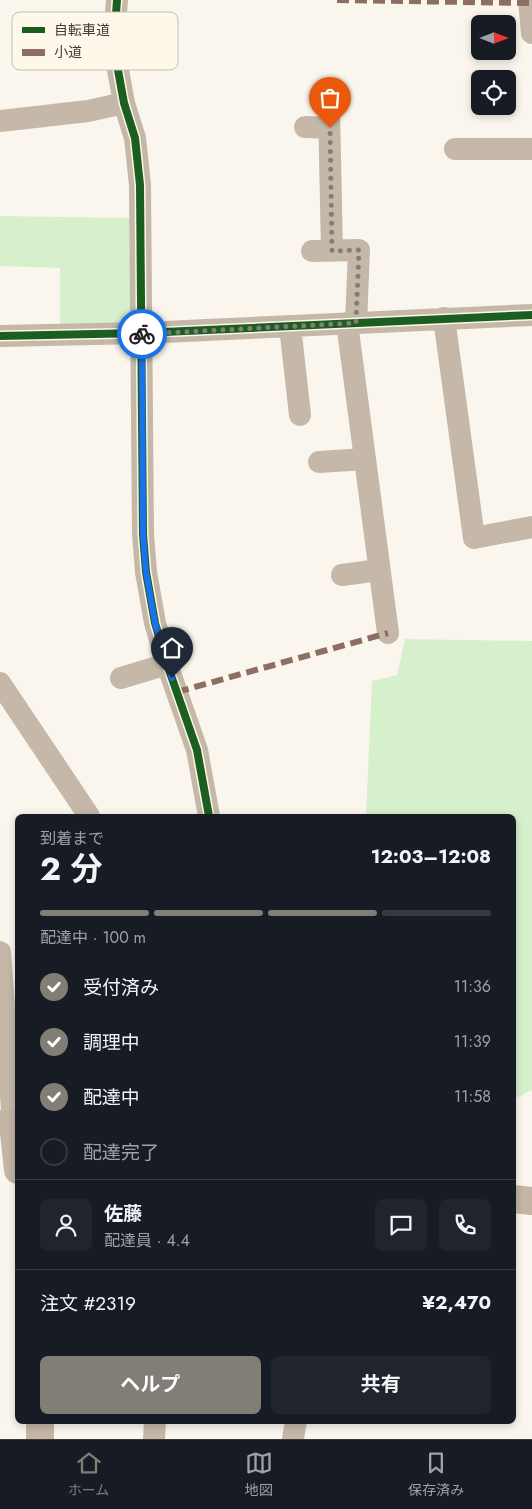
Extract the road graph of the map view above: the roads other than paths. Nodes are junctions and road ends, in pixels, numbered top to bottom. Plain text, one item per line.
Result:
1 (529, 0) edge
2 (532, 33) edge
3 (118, 70) edge
4 (124, 102) junction
5 (0, 121) edge
6 (305, 127) dead end
7 (455, 149) dead end
8 (532, 149) edge
9 (532, 315) edge
10 (444, 318) junction
11 (352, 323) junction
12 (290, 326) junction
13 (142, 334) junction
14 (0, 336) edge
15 (300, 415) dead end
16 (364, 459) junction
17 (318, 462) dead end
18 (532, 527) edge
19 (379, 570) junction
20 (342, 575) dead end
21 (388, 633) dead end
22 (167, 664) junction
23 (121, 678) dead end
24 (0, 682) edge
25 (88, 814) edge
26 (209, 814) edge
27 (0, 961) edge
28 (10, 1123) edge
29 (15, 1152) edge
30 (516, 1199) edge
31 (532, 1201) edge
32 (40, 1424) edge
33 (155, 1424) edge
34 (296, 1424) edge
35 (40, 1439) edge
36 (154, 1439) edge
37 (293, 1439) edge

1 - 2 street
3 - 4 street
4 - 5 street
4 - 13 street
6 - 11 street
7 - 8 street
9 - 10 street
10 - 11 street
10 - 18 street
11 - 12 street
11 - 16 street
12 - 13 street
12 - 15 street
13 - 14 street
13 - 22 street
16 - 17 street
16 - 19 street
19 - 20 street
19 - 21 street
22 - 23 street
22 - 26 street
24 - 25 street
27 - 28 street
28 - 29 main road
30 - 31 main road
32 - 35 main road
33 - 36 street
34 - 37 street

